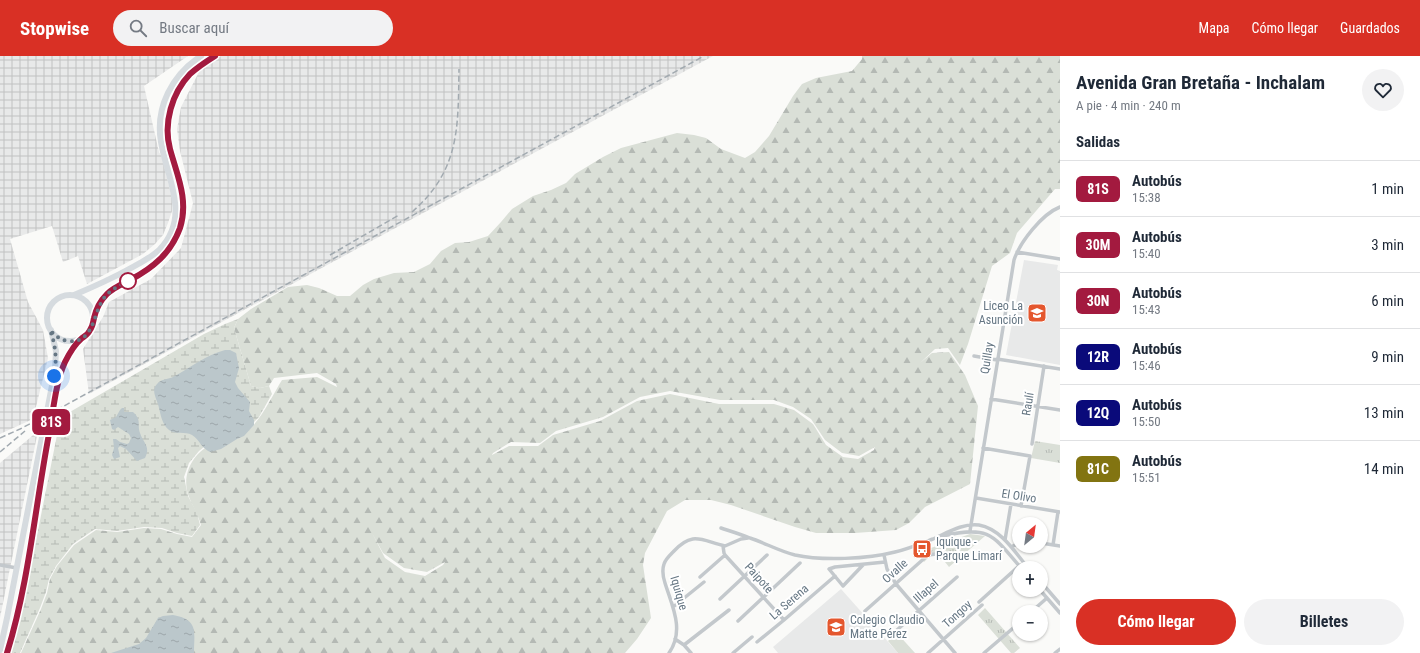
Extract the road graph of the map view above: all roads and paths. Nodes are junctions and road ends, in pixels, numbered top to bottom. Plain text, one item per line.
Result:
1 (201, 56) edge
2 (215, 56) edge
3 (1060, 207) edge
4 (1017, 252) junction
5 (1060, 259) edge
6 (74, 295) junction
7 (94, 318) junction
8 (50, 330) junction
9 (81, 339) junction
10 (974, 356) dead end
11 (997, 359) junction
12 (1044, 366) junction
13 (1060, 369) edge
14 (991, 400) junction
15 (1038, 406) junction
16 (1060, 410) edge
17 (1032, 444) dead end
18 (983, 448) junction
19 (976, 498) junction
20 (1011, 504) junction
21 (1021, 506) junction
22 (1059, 512) edge
23 (972, 525) junction
24 (720, 528) dead end
25 (970, 531) junction
26 (749, 537) junction
27 (932, 539) junction
28 (1005, 540) junction
29 (1048, 544) edge
30 (1053, 545) junction
31 (723, 546) junction
32 (1060, 546) edge
33 (1011, 547) joint
34 (30, 554) junction
35 (725, 555) junction
36 (767, 555) dead end
37 (884, 555) junction
38 (941, 557) dead end
39 (1015, 561) edge
40 (1023, 561) edge
41 (884, 562) junction
42 (800, 564) dead end
43 (0, 565) edge
44 (862, 565) junction
45 (17, 568) junction
46 (1012, 574) edge
47 (744, 576) junction
48 (835, 576) junction
49 (700, 577) dead end
50 (958, 577) dead end
51 (704, 582) dead end
52 (896, 584) junction
53 (1048, 590) edge
54 (763, 598) junction
55 (1047, 598) joint
56 (720, 599) dead end
57 (1060, 604) edge
58 (1040, 605) edge
59 (673, 607) junction
60 (729, 610) dead end
61 (865, 611) dead end
62 (919, 611) junction
63 (1060, 613) edge
64 (784, 620) junction
65 (738, 621) dead end
66 (1012, 629) edge
67 (752, 637) dead end
68 (889, 637) dead end
69 (676, 639) junction
70 (943, 640) junction
71 (757, 642) dead end
72 (684, 645) junction
73 (1060, 649) edge
74 (0, 650) edge
75 (7, 653) edge
76 (669, 653) edge
77 (691, 653) edge
78 (734, 653) edge
79 (928, 653) edge
80 (955, 653) edge
81 (984, 653) edge
82 (1055, 653) edge

1 - 6 main road
2 - 7 main road
3 - 4 street, Quillay
4 - 5 street
4 - 11 street, Quillay
6 - 7 main road
6 - 8 main road
7 - 9 main road
8 - 9 main road
8 - 45 main road
9 - 34 main road
10 - 11 street
11 - 12 street
11 - 14 street, Quillay
12 - 13 street
12 - 15 street, Raulí
14 - 15 street
14 - 18 street, Quillay
15 - 16 street
15 - 17 street, Raulí
18 - 19 street, Quillay
18 - 21 street
19 - 20 street, El Olivo
19 - 23 street, Quillay
20 - 21 street, El Olivo
20 - 28 street
21 - 22 street, El Olivo
22 - 30 street
23 - 25 street, Quillay
23 - 27 street
23 - 28 street
24 - 26 street
25 - 27 street
25 - 39 street
26 - 31 street
26 - 37 street
27 - 37 street
28 - 33 street
29 - 30 street
30 - 32 street
31 - 35 street, Paipote
31 - 59 street, Iquique
33 - 40 street
34 - 45 main road
34 - 75 main road
35 - 47 street, Paipote
35 - 49 street
36 - 47 street
37 - 41 street
38 - 52 street, Ovalle
41 - 44 street
41 - 52 street
42 - 54 street
43 - 45 street
44 - 48 street
44 - 48 street
45 - 74 main road
46 - 70 street, Tongoy
47 - 54 street, Paipote
47 - 56 street
48 - 64 street, La Serena
50 - 62 street, Illapel
51 - 59 street
52 - 61 street, Ovalle
52 - 62 street
53 - 57 street
54 - 64 street, Paipote
54 - 65 street
55 - 58 street
55 - 63 street
59 - 69 street, Iquique
60 - 72 street
62 - 68 street, Illapel
62 - 70 street
64 - 71 street, La Serena
66 - 81 street
67 - 78 street
69 - 72 street
69 - 76 street, Iquique
70 - 79 street, Tongoy
70 - 80 street
72 - 77 street
73 - 82 street

